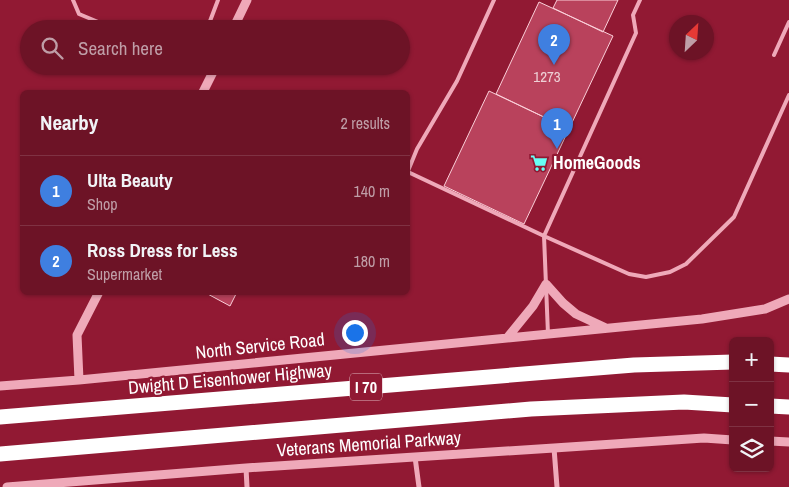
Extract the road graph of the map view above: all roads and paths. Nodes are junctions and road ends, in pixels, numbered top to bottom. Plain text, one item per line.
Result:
1 (73, 0) edge
2 (218, 0) edge
3 (247, 0) edge
4 (494, 0) edge
5 (640, 0) edge
6 (93, 20) edge
7 (210, 20) edge
8 (238, 20) edge
9 (789, 22) edge
10 (774, 55) dead end
11 (211, 75) edge
12 (204, 90) edge
13 (789, 96) edge
14 (410, 167) edge
15 (410, 173) edge
16 (544, 236) junction
17 (546, 284) junction
18 (97, 295) edge
19 (789, 299) edge
20 (606, 328) junction
21 (548, 334) junction
22 (507, 338) junction
23 (729, 362) edge
24 (774, 364) edge
25 (789, 365) edge
26 (79, 380) junction
27 (0, 386) edge
28 (729, 405) edge
29 (774, 406) edge
30 (789, 407) edge
31 (0, 417) edge
32 (729, 440) edge
33 (774, 441) edge
34 (789, 442) edge
35 (554, 448) junction
36 (0, 454) edge
37 (415, 457) junction
38 (246, 468) junction
39 (8, 487) edge
40 (247, 487) edge
41 (419, 487) edge
42 (557, 487) edge

1 - 6 lane
2 - 7 lane
3 - 8 street
4 - 14 lane
5 - 16 lane
9 - 10 lane
11 - 12 street
13 - 16 lane
15 - 16 lane
16 - 17 lane
17 - 20 street
17 - 21 lane
17 - 22 street
18 - 26 street
19 - 20 street, North Service Road
20 - 21 street, North Service Road
21 - 22 street, North Service Road
22 - 26 street, North Service Road
23 - 31 highway, Dwight D Eisenhower Highway / I 70
24 - 25 highway
26 - 27 street, North Service Road
28 - 36 highway, I 70
29 - 30 highway
32 - 35 street, Veterans Memorial Parkway
33 - 34 street
35 - 37 street, Veterans Memorial Parkway
35 - 42 street
37 - 38 street, Veterans Memorial Parkway
37 - 41 street
38 - 39 street, Veterans Memorial Parkway
38 - 40 street

